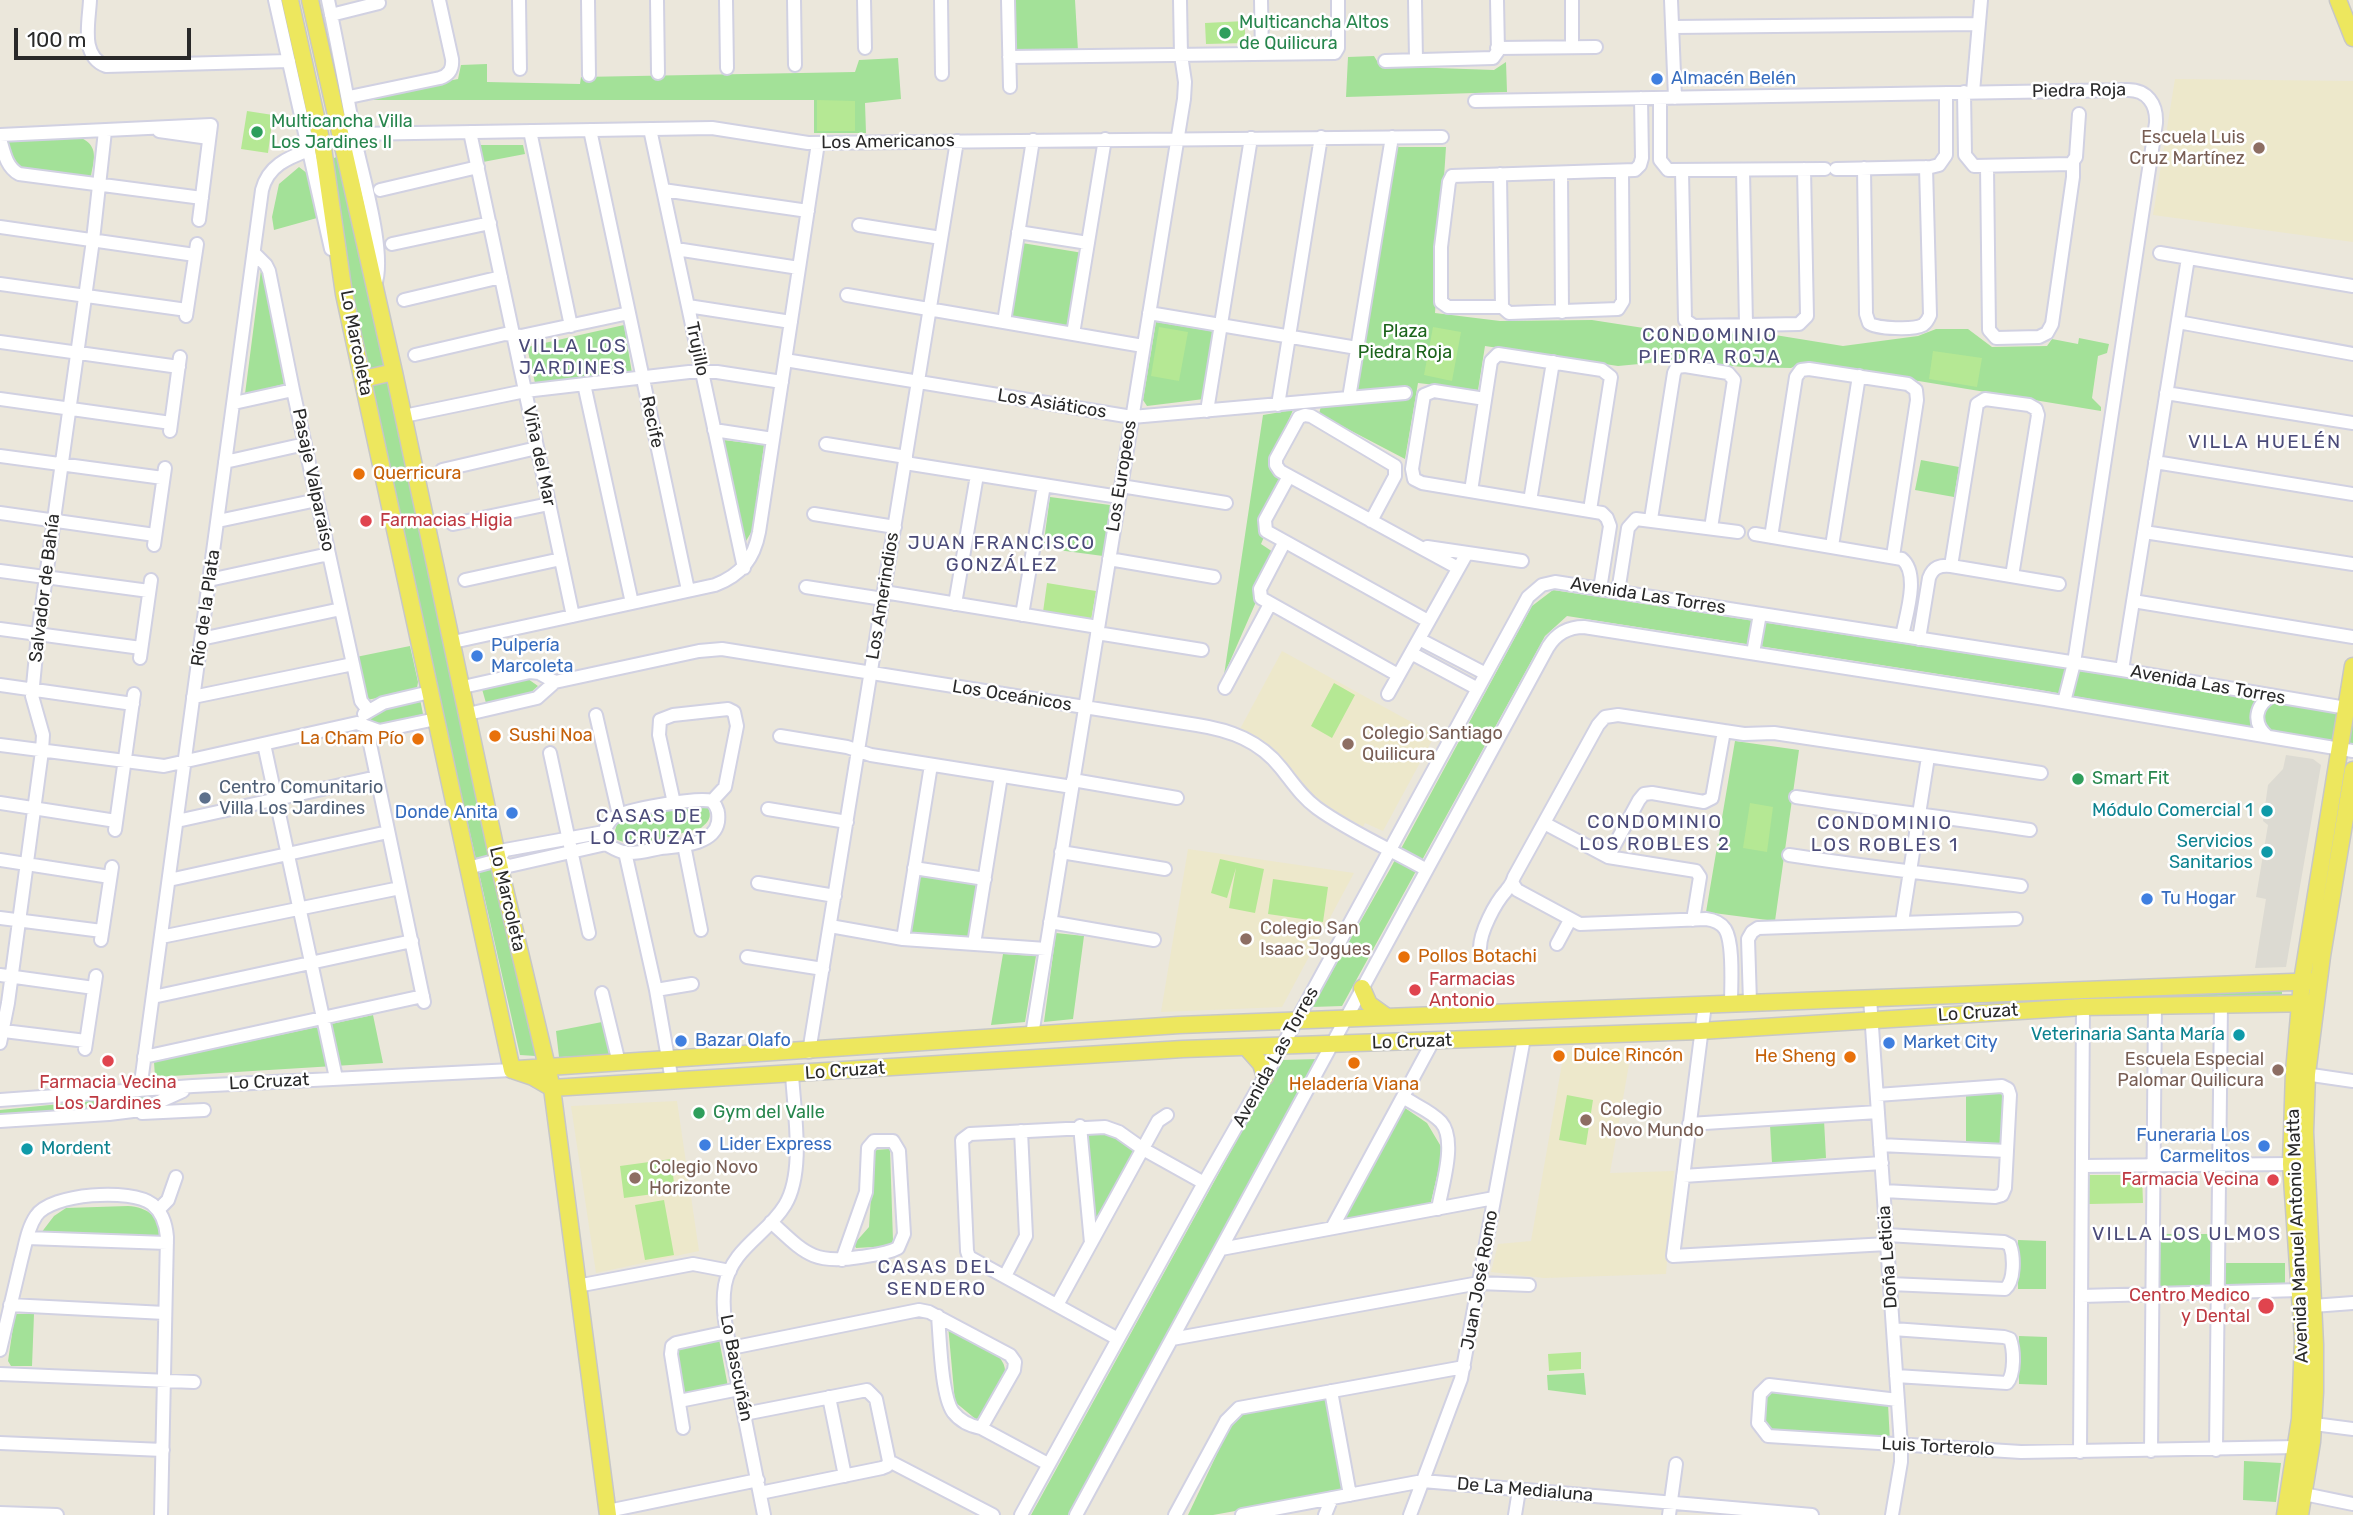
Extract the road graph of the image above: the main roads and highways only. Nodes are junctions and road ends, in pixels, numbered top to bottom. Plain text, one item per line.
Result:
1 (290, 0) edge
2 (310, 0) edge
3 (2338, 0) edge
4 (2353, 38) edge
5 (373, 288) junction
6 (344, 294) junction
7 (394, 372) junction
8 (363, 379) junction
9 (2353, 666) edge
10 (2349, 708) edge
11 (2346, 750) edge
12 (2353, 770) edge
13 (2310, 981) junction
14 (1362, 988) road end
15 (2308, 1003) junction
16 (1387, 1017) junction
17 (1246, 1046) junction
18 (864, 1047) junction
19 (546, 1068) junction
20 (867, 1069) junction
21 (512, 1070) junction
22 (2301, 1073) junction
23 (1265, 1077) road end
24 (552, 1088) junction
25 (608, 1513) edge
26 (2285, 1515) edge
27 (2300, 1515) edge

1 - 6 main road, Lo Marcoleta
2 - 5 main road, Lo Marcoleta
3 - 4 main road
5 - 6 main road
5 - 7 main road, Lo Marcoleta
6 - 8 main road, Lo Marcoleta
7 - 8 main road
7 - 19 main road, Lo Marcoleta
8 - 21 main road, Lo Marcoleta
9 - 10 main road, Avenida Manuel Antonio Matta
10 - 11 main road, Avenida Manuel Antonio Matta
11 - 13 main road, Avenida Manuel Antonio Matta
12 - 13 main road, Avenida Manuel Antonio Matta
13 - 15 main road, Avenida Manuel Antonio Matta
13 - 16 main road, Lo Cruzat
14 - 16 main road
15 - 17 main road, Lo Cruzat
15 - 22 main road, Avenida Manuel Antonio Matta
16 - 18 main road, Lo Cruzat
17 - 20 main road, Lo Cruzat
17 - 23 main road
18 - 19 main road, Lo Cruzat
18 - 20 main road
19 - 21 main road, Lo Cruzat
19 - 24 main road, Lo Marcoleta
20 - 24 main road, Lo Cruzat
21 - 24 main road, Lo Cruzat
22 - 26 main road, Avenida Manuel Antonio Matta
22 - 27 main road, Avenida Manuel Antonio Matta
24 - 25 main road, Lo Marcoleta

